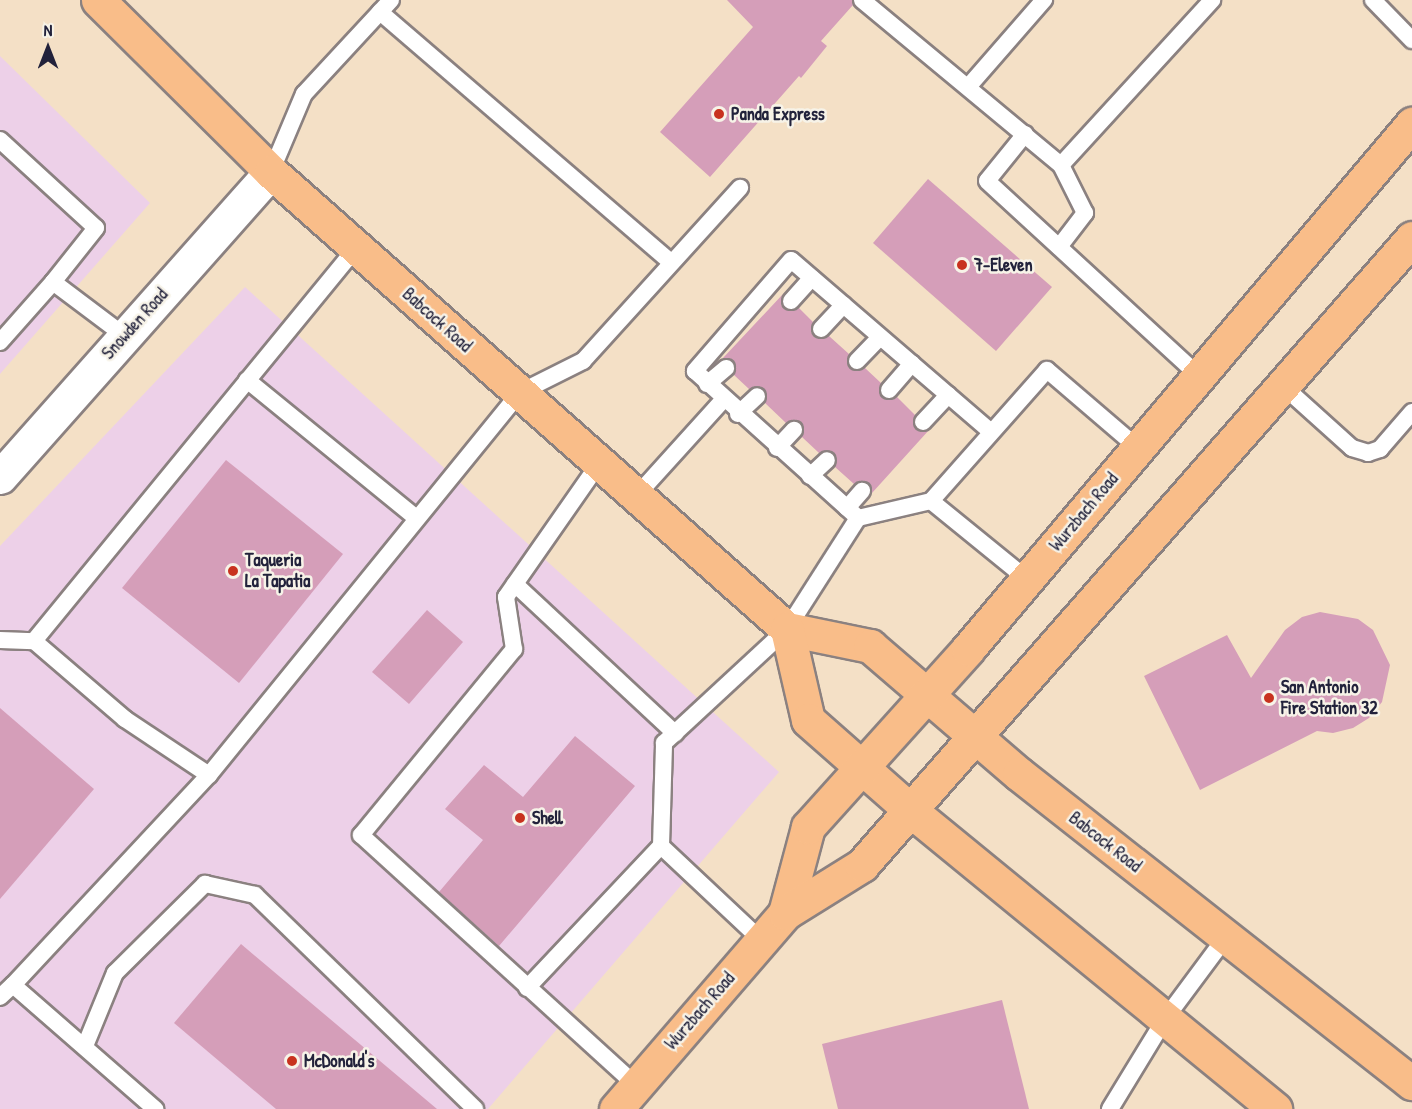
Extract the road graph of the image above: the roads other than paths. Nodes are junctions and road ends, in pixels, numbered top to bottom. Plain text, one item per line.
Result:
1 (862, 0) edge
2 (1044, 0) edge
3 (1212, 0) edge
4 (1373, 0) edge
5 (104, 2) edge
6 (386, 6) edge
7 (1412, 39) edge
8 (968, 87) junction
9 (1412, 124) edge
10 (1025, 134) junction
11 (0, 140) edge
12 (1061, 165) junction
13 (271, 172) junction
14 (740, 188) dead end
15 (1412, 238) edge
16 (1059, 247) junction
17 (356, 248) junction
18 (671, 262) junction
19 (812, 278) junction
20 (53, 282) junction
21 (791, 301) dead end
22 (843, 305) junction
23 (821, 329) dead end
24 (125, 336) junction
25 (880, 336) junction
26 (0, 342) edge
27 (857, 361) dead end
28 (912, 364) junction
29 (726, 368) dead end
30 (1199, 376) junction
31 (247, 380) junction
32 (707, 384) junction
33 (1282, 385) junction
34 (889, 390) dead end
35 (519, 393) junction
36 (948, 394) junction
37 (758, 396) dead end
38 (723, 400) junction
39 (1412, 412) edge
40 (738, 414) junction
41 (923, 422) dead end
42 (794, 430) dead end
43 (990, 431) junction
44 (777, 448) junction
45 (1138, 448) junction
46 (827, 460) dead end
47 (598, 465) junction
48 (810, 476) junction
49 (0, 477) edge
50 (862, 492) dead end
51 (638, 494) junction
52 (931, 501) junction
53 (852, 513) junction
54 (416, 518) junction
55 (1027, 579) junction
56 (515, 584) junction
57 (787, 629) junction
58 (0, 640) edge
59 (34, 641) junction
60 (927, 693) junction
61 (675, 733) junction
62 (975, 735) junction
63 (860, 766) junction
64 (209, 775) junction
65 (910, 810) junction
66 (661, 846) junction
67 (785, 913) junction
68 (1226, 937) junction
69 (761, 940) junction
70 (13, 986) junction
71 (526, 988) junction
72 (0, 997) edge
73 (1166, 1019) junction
74 (85, 1046) junction
75 (1412, 1083) edge
76 (626, 1097) edge
77 (155, 1109) edge
78 (475, 1109) edge
79 (1110, 1109) edge
80 (1275, 1109) edge

1 - 8 lane
2 - 8 lane
3 - 12 lane
4 - 7 lane
5 - 13 main road, Babcock Road
6 - 13 lane
6 - 18 lane
8 - 10 lane
9 - 30 main road, Wurzbach Road
10 - 12 lane
10 - 16 lane
11 - 20 lane
12 - 16 lane
13 - 17 main road, Babcock Road
13 - 24 street, Snowden Road
14 - 18 lane
15 - 33 main road, Wurzbach Road
16 - 30 lane
17 - 31 lane
17 - 35 main road, Babcock Road
18 - 35 lane
19 - 21 lane
19 - 22 lane
19 - 32 lane
20 - 24 lane
20 - 26 lane
22 - 23 lane
22 - 25 lane
24 - 49 street, Snowden Road
25 - 27 lane
25 - 28 lane
28 - 34 lane
28 - 36 lane
29 - 32 lane
30 - 45 main road, Wurzbach Road
31 - 54 lane
31 - 59 lane
32 - 38 lane
33 - 39 lane
33 - 62 main road, Wurzbach Road
35 - 47 main road, Babcock Road
35 - 54 lane
36 - 41 lane
36 - 43 lane
37 - 40 lane
38 - 40 lane
38 - 51 lane
40 - 44 lane
42 - 44 lane
43 - 45 lane
43 - 52 lane
44 - 48 lane
45 - 55 main road, Wurzbach Road
46 - 48 lane
47 - 51 main road, Babcock Road
47 - 56 lane
48 - 53 lane
50 - 53 lane
51 - 57 main road, Babcock Road
52 - 53 lane
52 - 55 lane
53 - 57 lane
54 - 64 lane
55 - 60 main road, Wurzbach Road
56 - 61 lane
56 - 71 lane
57 - 60 main road, Babcock Road
57 - 61 lane
57 - 63 main road
58 - 59 lane
59 - 64 lane
60 - 62 main road, Babcock Road
60 - 63 main road, Wurzbach Road
61 - 66 lane
62 - 65 main road, Wurzbach Road
62 - 68 main road, Babcock Road
63 - 65 main road
63 - 67 main road, Wurzbach Road
64 - 70 lane
65 - 67 main road, Wurzbach Road
65 - 73 main road
66 - 69 lane
66 - 71 lane
67 - 69 main road, Wurzbach Road
68 - 73 lane
68 - 75 main road, Babcock Road
69 - 76 main road, Wurzbach Road
70 - 72 lane
70 - 74 lane
71 - 76 lane
73 - 79 lane
73 - 80 main road
74 - 77 lane
74 - 78 lane

